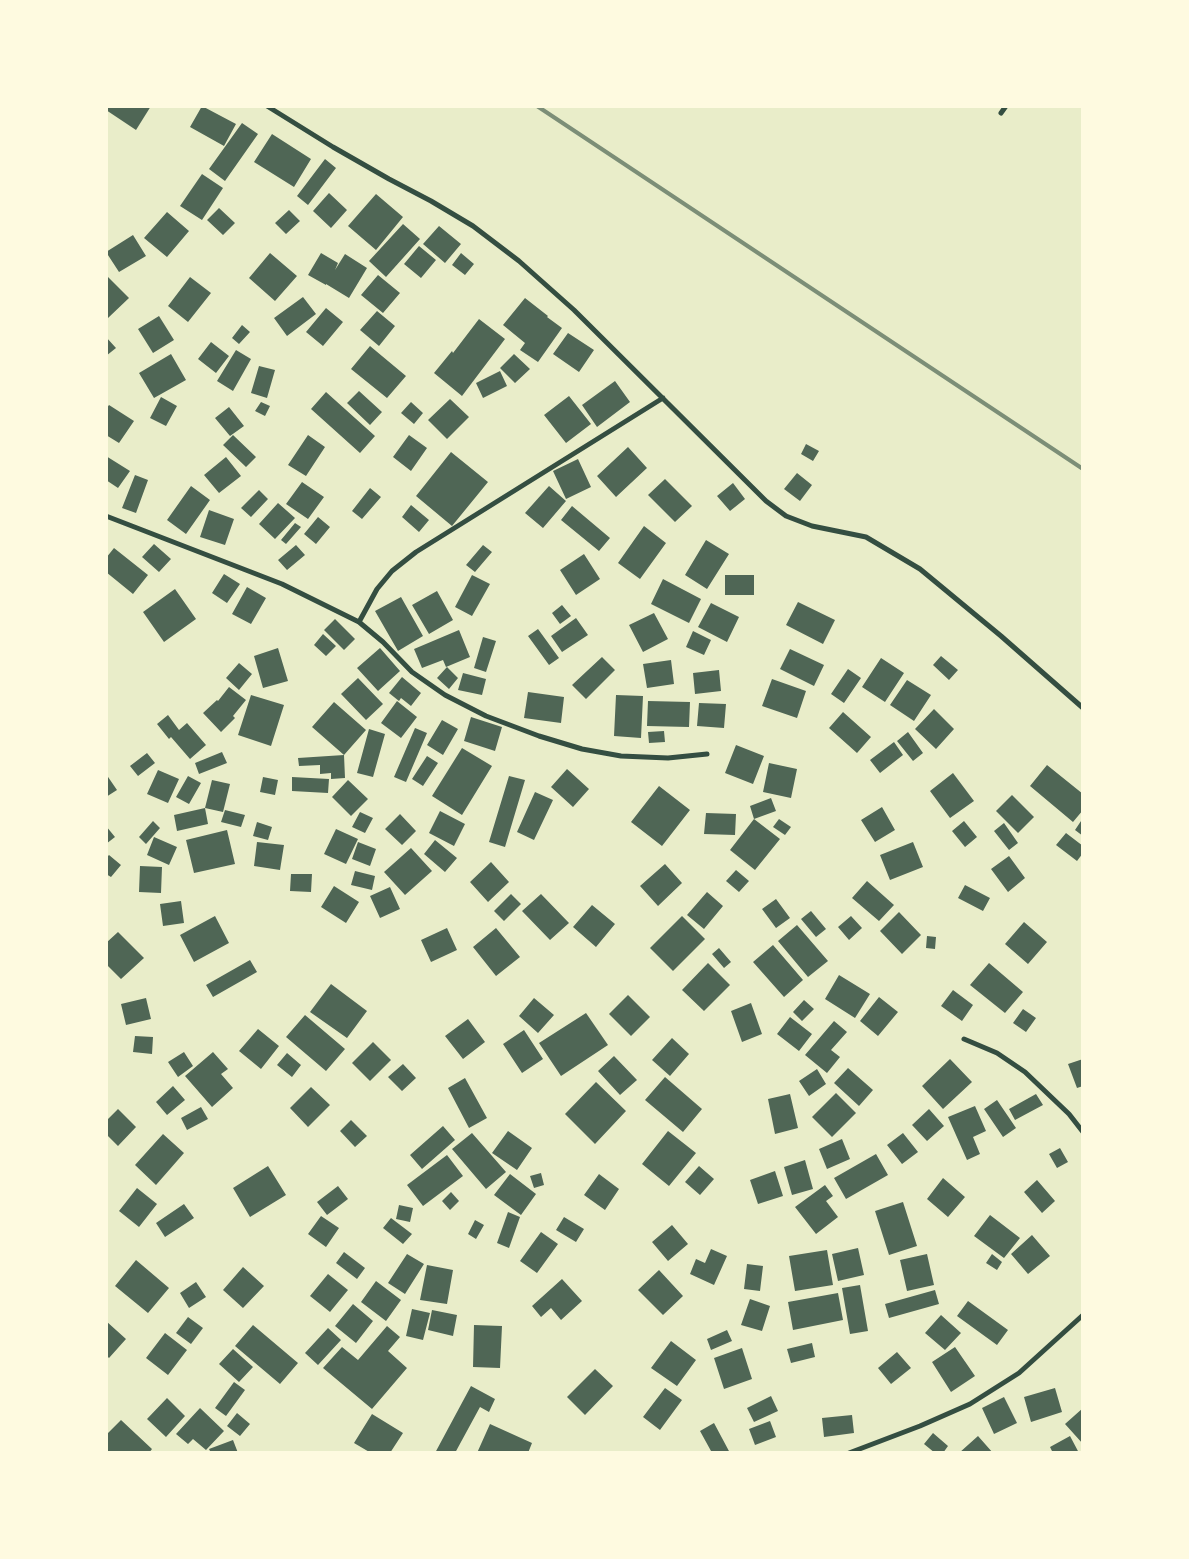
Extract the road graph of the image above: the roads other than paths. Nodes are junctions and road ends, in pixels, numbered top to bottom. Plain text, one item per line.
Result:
1 (267, 106) edge
2 (1006, 106) edge
3 (1001, 114) dead end
4 (662, 398) junction
5 (106, 516) edge
6 (359, 622) junction
7 (1083, 708) edge
8 (707, 754) dead end
9 (964, 1039) dead end
10 (1083, 1132) edge
11 (1083, 1315) edge
12 (849, 1453) edge

1 - 4 street
2 - 3 street
4 - 6 street
4 - 7 street
5 - 6 street
6 - 8 street
9 - 10 street
11 - 12 street

